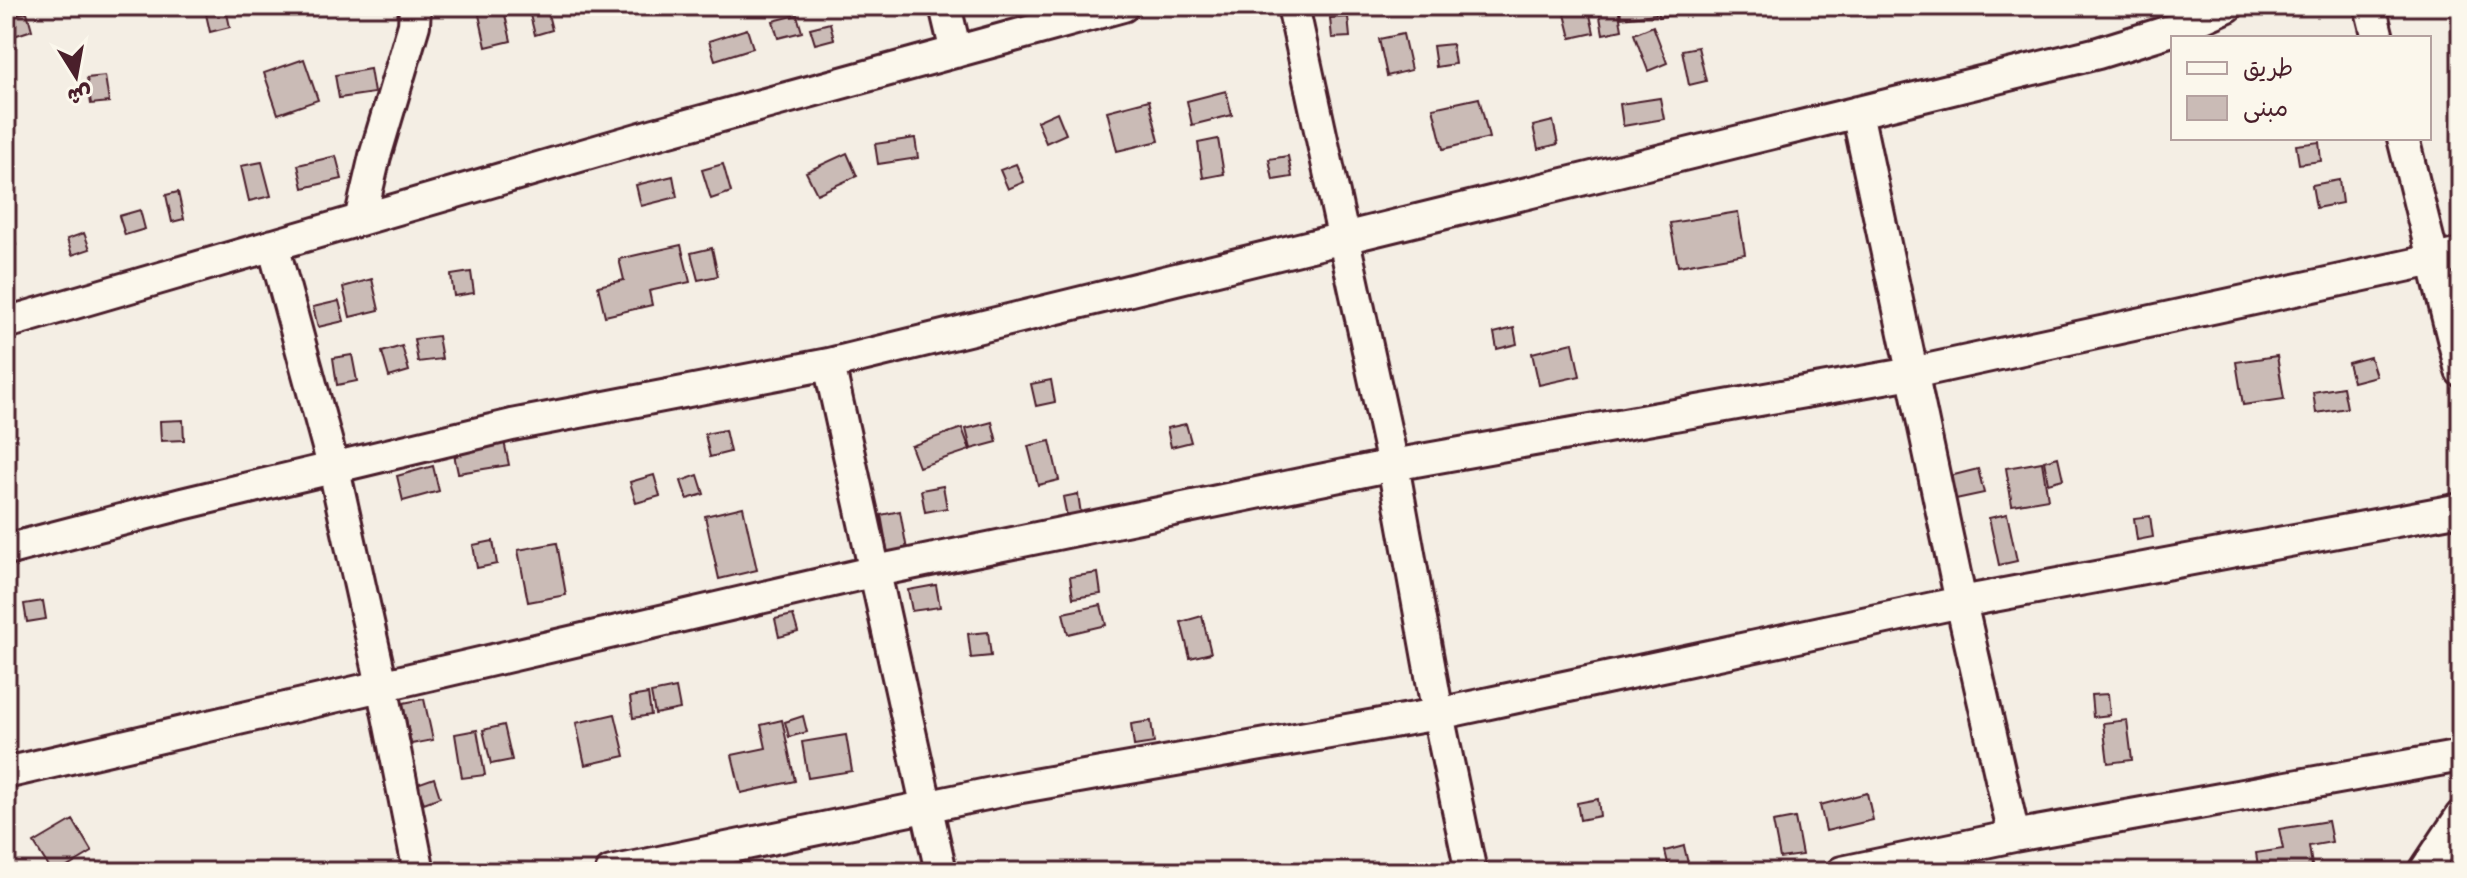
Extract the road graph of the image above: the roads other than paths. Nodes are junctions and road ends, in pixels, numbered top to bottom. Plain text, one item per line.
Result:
1 (415, 6) edge
2 (945, 6) edge
3 (1123, 6) edge
4 (1293, 6) edge
5 (2228, 6) edge
6 (2370, 6) edge
7 (2378, 36) edge
8 (956, 52) junction
9 (1857, 112) junction
10 (2404, 140) edge
11 (360, 220) junction
12 (1344, 238) junction
13 (273, 245) junction
14 (2447, 258) edge
15 (6, 323) edge
16 (829, 364) junction
17 (2461, 371) edge
18 (1912, 373) junction
19 (1393, 465) junction
20 (334, 469) junction
21 (2461, 509) edge
22 (6, 550) edge
23 (876, 571) junction
24 (1961, 602) junction
25 (382, 685) junction
26 (1438, 714) junction
27 (2461, 756) edge
28 (6, 773) edge
29 (927, 806) junction
30 (2461, 816) edge
31 (2014, 836) junction
32 (419, 872) edge
33 (611, 872) edge
34 (941, 872) edge
35 (1471, 872) edge
36 (1842, 872) edge
37 (2424, 872) edge

1 - 11 street
2 - 8 street
3 - 8 street
4 - 12 street
5 - 9 street
6 - 7 street
8 - 11 street
9 - 12 street
9 - 18 street
10 - 14 street
11 - 13 street
12 - 16 street
12 - 19 street
13 - 15 street
13 - 20 street
14 - 17 street
14 - 18 street
16 - 20 street
16 - 23 street
18 - 19 street
18 - 24 street
19 - 23 street
19 - 26 street
20 - 22 street
20 - 25 street
21 - 24 street
23 - 25 street
23 - 29 street
24 - 26 street
24 - 31 street
25 - 28 street
25 - 32 street
26 - 29 street
26 - 35 street
27 - 31 street
29 - 33 street
29 - 34 street
30 - 37 street
31 - 36 street

